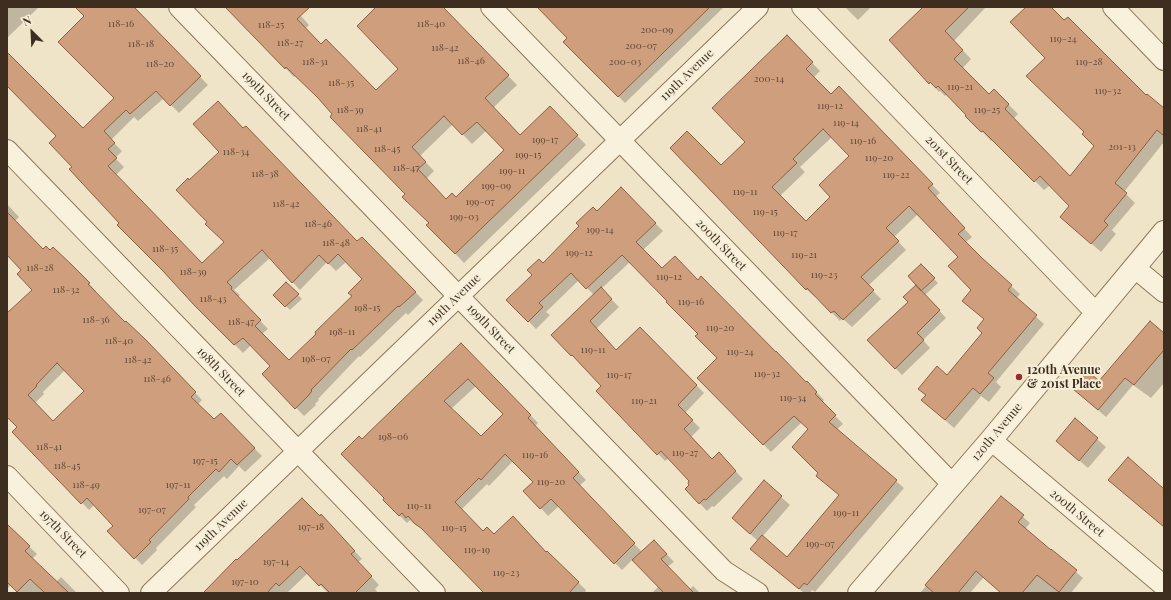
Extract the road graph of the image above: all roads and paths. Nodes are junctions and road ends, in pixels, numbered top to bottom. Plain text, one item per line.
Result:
1 (180, 7) edge
2 (491, 7) edge
3 (758, 7) edge
4 (802, 7) edge
5 (1113, 7) edge
6 (1164, 60) edge
7 (620, 140) junction
8 (7, 150) edge
9 (1164, 232) edge
10 (1135, 268) junction
11 (1164, 292) edge
12 (459, 296) junction
13 (1096, 313) junction
14 (991, 440) junction
15 (298, 451) junction
16 (7, 476) edge
17 (952, 484) junction
18 (1164, 586) edge
19 (119, 593) edge
20 (151, 593) edge
21 (435, 593) edge
22 (758, 593) edge
23 (859, 593) edge

1 - 12 street, 199th Street
2 - 7 street, 200th Street
3 - 7 street, 119th Avenue
4 - 13 street, 201st Street
5 - 6 street
7 - 12 street, 119th Avenue
7 - 17 street, 200th Street
8 - 15 street, 198th Street
9 - 10 street, 120th Avenue
10 - 11 street
10 - 13 street, 120th Avenue
12 - 15 street, 119th Avenue
12 - 22 street, 199th Street
13 - 14 street, 120th Avenue
14 - 17 street, 120th Avenue
14 - 18 street, 200th Street
15 - 20 street, 119th Avenue
15 - 21 street, 198th Street
16 - 19 street, 197th Street
17 - 23 street, 120th Avenue

